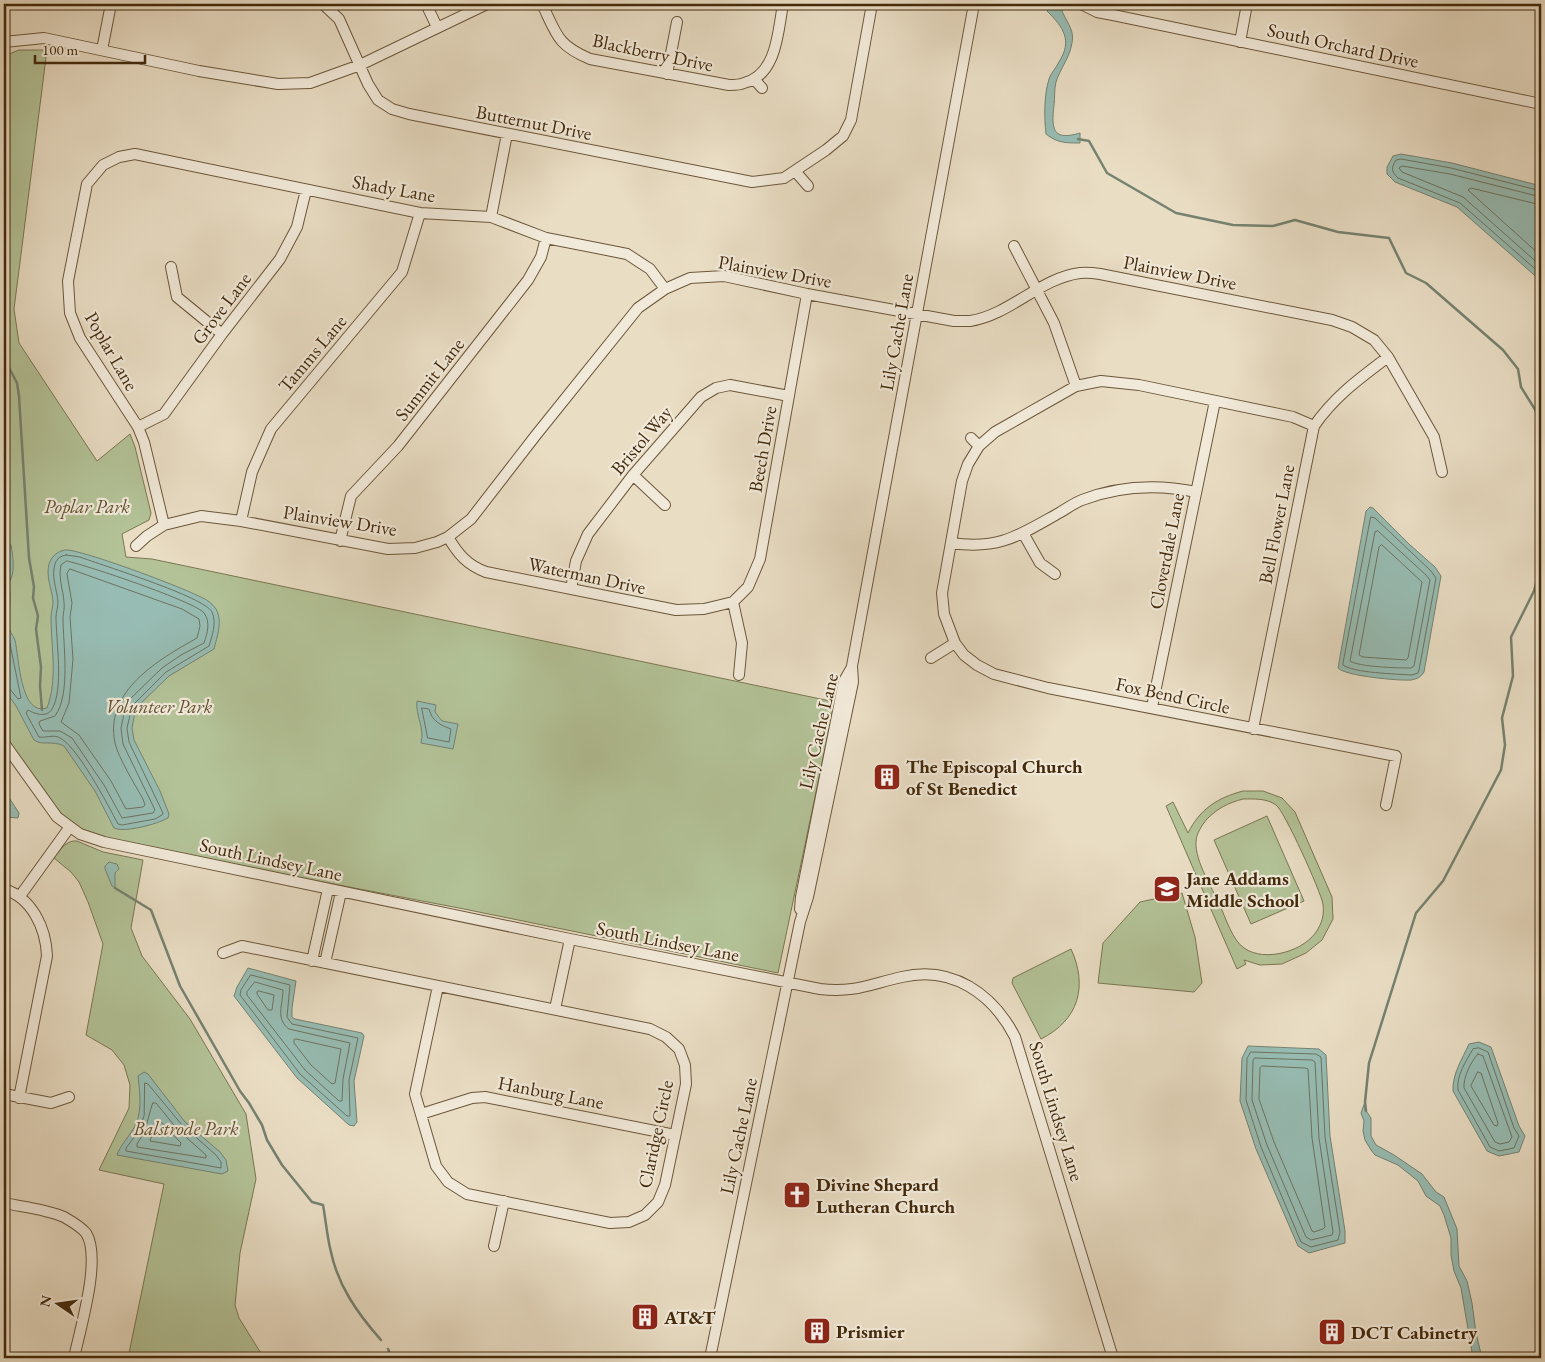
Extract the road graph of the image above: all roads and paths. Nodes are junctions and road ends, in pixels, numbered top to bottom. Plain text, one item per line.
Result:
1 (111, 4) edge
2 (323, 4) edge
3 (426, 4) edge
4 (487, 4) edge
5 (542, 4) edge
6 (783, 4) edge
7 (872, 4) edge
8 (974, 4) edge
9 (1081, 4) edge
10 (1247, 4) edge
11 (677, 22) dead end
12 (437, 27) junction
13 (4, 42) edge
14 (1240, 42) junction
15 (102, 50) junction
16 (360, 65) junction
17 (667, 74) junction
18 (754, 79) junction
19 (762, 88) dead end
20 (1541, 104) edge
21 (507, 134) junction
22 (103, 165) joint
23 (795, 171) junction
24 (808, 186) dead end
25 (306, 190) junction
26 (420, 213) junction
27 (491, 217) junction
28 (546, 238) junction
29 (1014, 246) dead end
30 (171, 267) dead end
31 (665, 288) junction
32 (1037, 290) junction
33 (808, 294) junction
34 (917, 314) junction
35 (222, 334) junction
36 (1388, 356) junction
37 (1076, 386) junction
38 (789, 396) junction
39 (1215, 402) junction
40 (1314, 426) junction
41 (138, 427) junction
42 (971, 438) dead end
43 (979, 446) junction
44 (1442, 472) dead end
45 (633, 476) junction
46 (1196, 492) junction
47 (665, 505) dead end
48 (241, 520) junction
49 (164, 525) junction
50 (1023, 533) junction
51 (448, 537) junction
52 (340, 541) junction
53 (951, 543) junction
54 (136, 546) dead end
55 (1055, 574) dead end
56 (571, 589) junction
57 (733, 602) junction
58 (955, 643) junction
59 (931, 658) dead end
60 (738, 675) dead end
61 (1152, 708) junction
62 (1253, 729) junction
63 (4, 742) edge
64 (1386, 805) dead end
65 (70, 828) junction
66 (4, 889) edge
67 (328, 889) junction
68 (341, 892) junction
69 (20, 896) junction
70 (570, 940) junction
71 (223, 952) dead end
72 (312, 960) junction
73 (326, 963) junction
74 (787, 982) junction
75 (438, 986) junction
76 (555, 1009) junction
77 (4, 1094) edge
78 (70, 1097) dead end
79 (19, 1098) junction
80 (421, 1114) junction
81 (675, 1135) junction
82 (504, 1201) junction
83 (4, 1203) edge
84 (494, 1246) dead end
85 (74, 1358) edge
86 (710, 1358) edge
87 (1113, 1358) edge

1 - 15 street
2 - 16 street, Butternut Drive
3 - 12 street
4 - 12 street
5 - 17 street, Blackberry Drive
6 - 18 street
7 - 23 street, Butternut Drive
8 - 34 street, Lily Cache Lane
9 - 14 street, South Orchard Drive
10 - 14 street
11 - 17 street
12 - 16 street
13 - 15 street
14 - 20 street, South Orchard Drive
15 - 16 street
16 - 21 street, Butternut Drive
17 - 18 street, Blackberry Drive
18 - 19 street
21 - 23 street, Butternut Drive
21 - 27 street
22 - 25 street, Shady Lane
22 - 41 street, Poplar Lane
23 - 24 street
25 - 26 street, Shady Lane
25 - 35 street, Grove Lane
26 - 27 street, Shady Lane
26 - 48 street, Tamms Lane
27 - 28 street, Shady Lane
28 - 31 street, Shady Lane
28 - 52 street, Summit Lane
29 - 32 street
30 - 35 street
31 - 33 street, Plainview Drive
31 - 51 street, Plainview Drive
32 - 34 street, Plainview Drive
32 - 36 street, Plainview Drive
32 - 37 street
33 - 34 street, Plainview Drive
33 - 38 street, Beech Drive
34 - 74 street, Lily Cache Lane
35 - 41 street, Grove Lane
36 - 40 street, Bell Flower Lane
36 - 44 street, Plainview Drive
37 - 39 street, Fox Bend Circle
37 - 43 street, Fox Bend Circle
38 - 45 street, Bristol Way
38 - 57 street, Beech Drive
39 - 40 street, Fox Bend Circle
39 - 46 street, Cloverdale Lane
40 - 62 street, Bell Flower Lane
41 - 49 street, Poplar Lane
42 - 43 street
43 - 53 street, Fox Bend Circle
45 - 47 street
45 - 56 street, Bristol Way
46 - 50 street
46 - 61 street, Cloverdale Lane
48 - 49 street, Plainview Drive
48 - 52 street, Plainview Drive
49 - 54 street, Plainview Drive
50 - 53 street
50 - 55 street
51 - 52 street, Plainview Drive
51 - 56 street, Waterman Drive
53 - 58 street, Fox Bend Circle
56 - 57 street, Waterman Drive
57 - 60 street
58 - 59 street
58 - 61 street, Fox Bend Circle
61 - 62 street, Fox Bend Circle
62 - 64 street, Fox Bend Circle
63 - 65 street, South Lindsey Lane
65 - 67 street, South Lindsey Lane
65 - 69 street
66 - 69 street
67 - 68 street, South Lindsey Lane
67 - 72 street
68 - 70 street, South Lindsey Lane
68 - 73 street
69 - 79 street
70 - 74 street, South Lindsey Lane
70 - 76 street
71 - 72 street, Claridge Circle
72 - 73 street, Claridge Circle
73 - 75 street, Claridge Circle
74 - 86 street, Lily Cache Lane
74 - 87 street, South Lindsey Lane
75 - 76 street, Claridge Circle
75 - 80 street, Claridge Circle
76 - 81 street, Claridge Circle
77 - 79 street
78 - 79 street
80 - 81 street, Hanburg Lane
80 - 82 street, Claridge Circle
81 - 82 street, Claridge Circle
82 - 84 street
83 - 85 street

